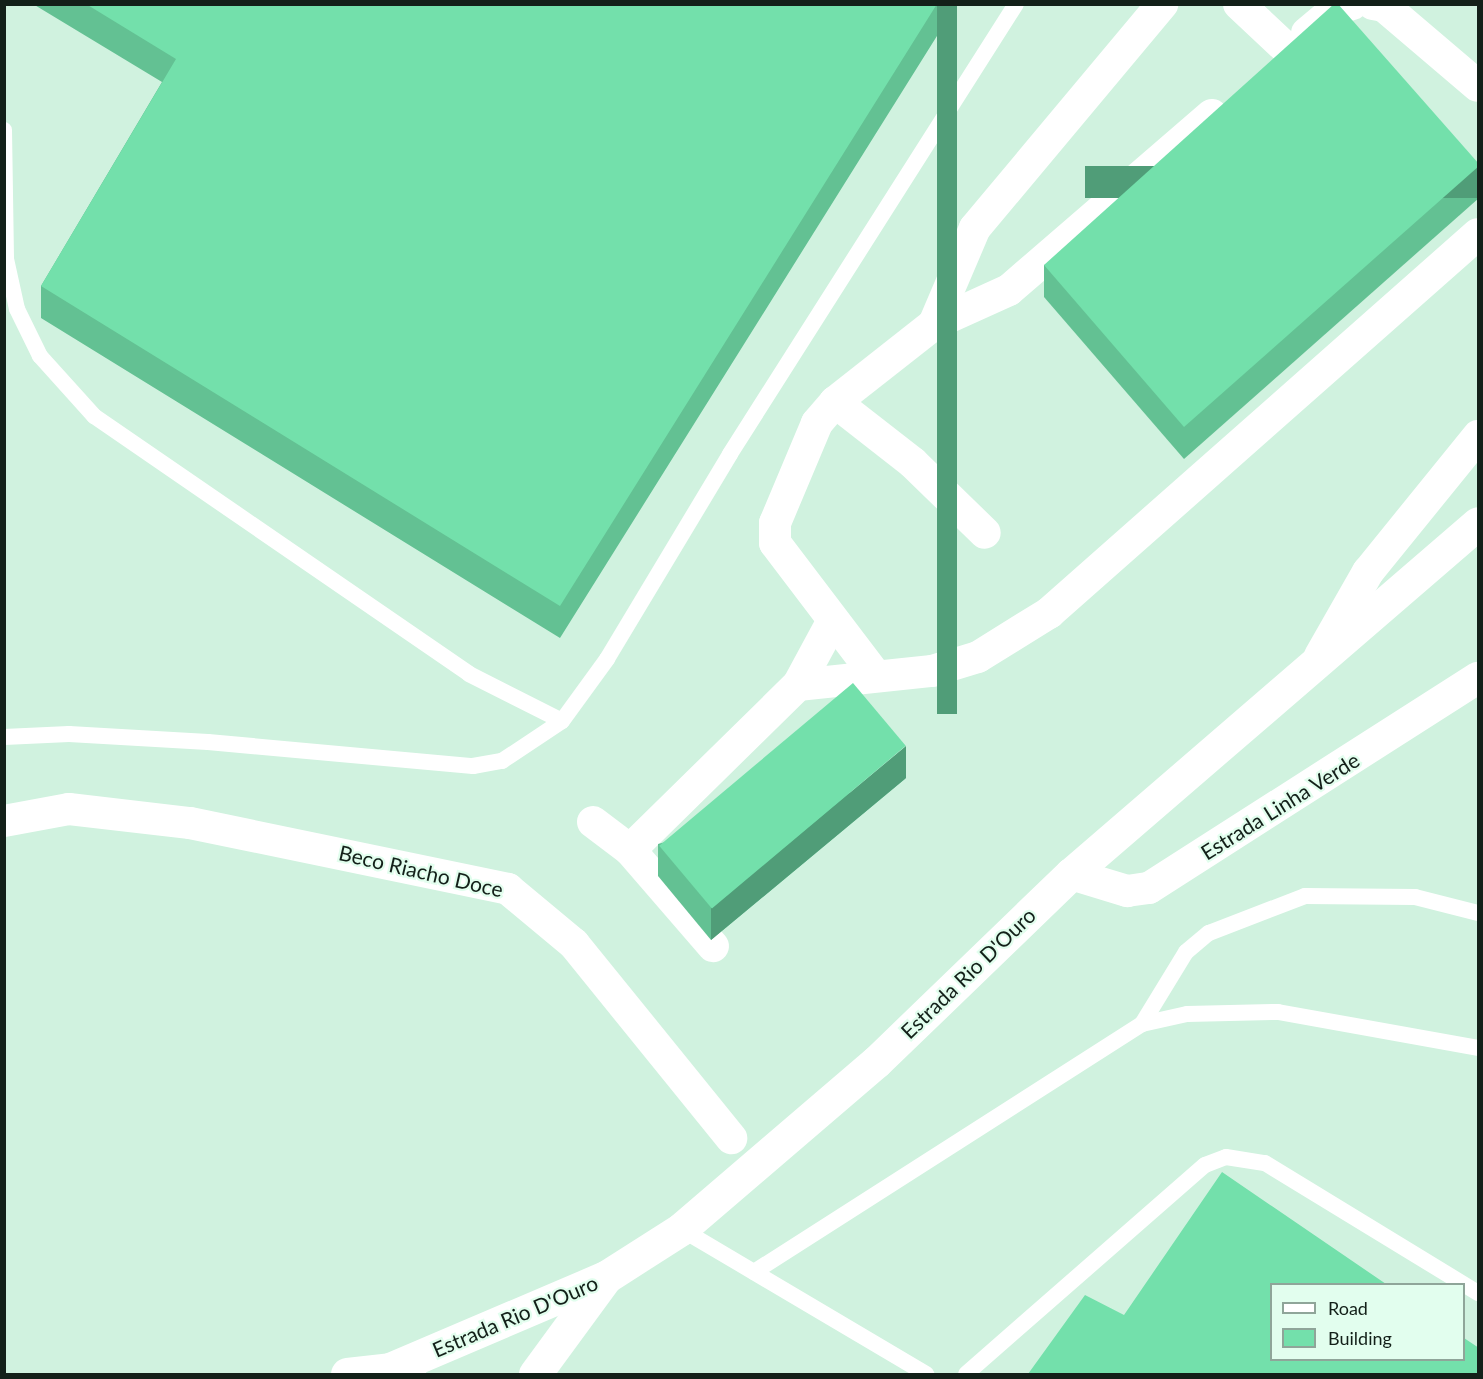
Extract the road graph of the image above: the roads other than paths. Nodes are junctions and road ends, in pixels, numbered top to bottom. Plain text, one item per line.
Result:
1 (1016, 4) edge
2 (1162, 4) edge
3 (1239, 4) edge
4 (1352, 4) edge
5 (1373, 4) edge
6 (1287, 49) junction
7 (1260, 73) edge
8 (1479, 86) edge
9 (1233, 97) edge
10 (4, 130) edge
11 (1479, 234) edge
12 (934, 324) junction
13 (835, 402) junction
14 (1479, 436) edge
15 (1479, 523) edge
16 (985, 533) dead end
17 (832, 622) junction
18 (1320, 657) junction
19 (876, 676) junction
20 (1479, 678) edge
21 (798, 685) junction
22 (562, 722) junction
23 (4, 737) edge
24 (4, 821) edge
25 (593, 822) dead end
26 (630, 850) junction
27 (1071, 874) junction
28 (1479, 913) edge
29 (713, 946) dead end
30 (1142, 1024) junction
31 (1479, 1048) edge
32 (731, 1137) dead end
33 (681, 1229) junction
34 (754, 1272) junction
35 (606, 1277) junction
36 (1463, 1283) edge
37 (1465, 1284) edge
38 (1479, 1293) edge
39 (399, 1372) edge
40 (347, 1374) edge
41 (535, 1374) edge
42 (926, 1374) edge
43 (966, 1374) edge

1 - 22 lane
2 - 12 street
3 - 6 street
4 - 6 street
5 - 8 street
6 - 7 street
9 - 12 street
10 - 22 lane
11 - 19 street
12 - 13 street
13 - 16 street
13 - 17 street
14 - 18 street, Estrada Rio D'Ouro
15 - 18 street, Estrada Rio D'Ouro
17 - 19 street
17 - 21 street
18 - 27 street, Estrada Rio D'Ouro
19 - 21 street
20 - 27 street, Estrada Linha Verde
21 - 26 street
22 - 23 lane
24 - 32 street, Beco Riacho Doce
25 - 26 street
26 - 29 street
27 - 33 street, Estrada Rio D'Ouro
28 - 30 lane
30 - 31 lane
30 - 34 lane
33 - 34 lane
33 - 35 street, Estrada Rio D'Ouro
34 - 42 lane
35 - 39 street, Estrada Rio D'Ouro
35 - 41 street, Estrada Rio D'Ouro
36 - 43 lane
37 - 38 lane
39 - 40 street, Estrada Rio D'Ouro

